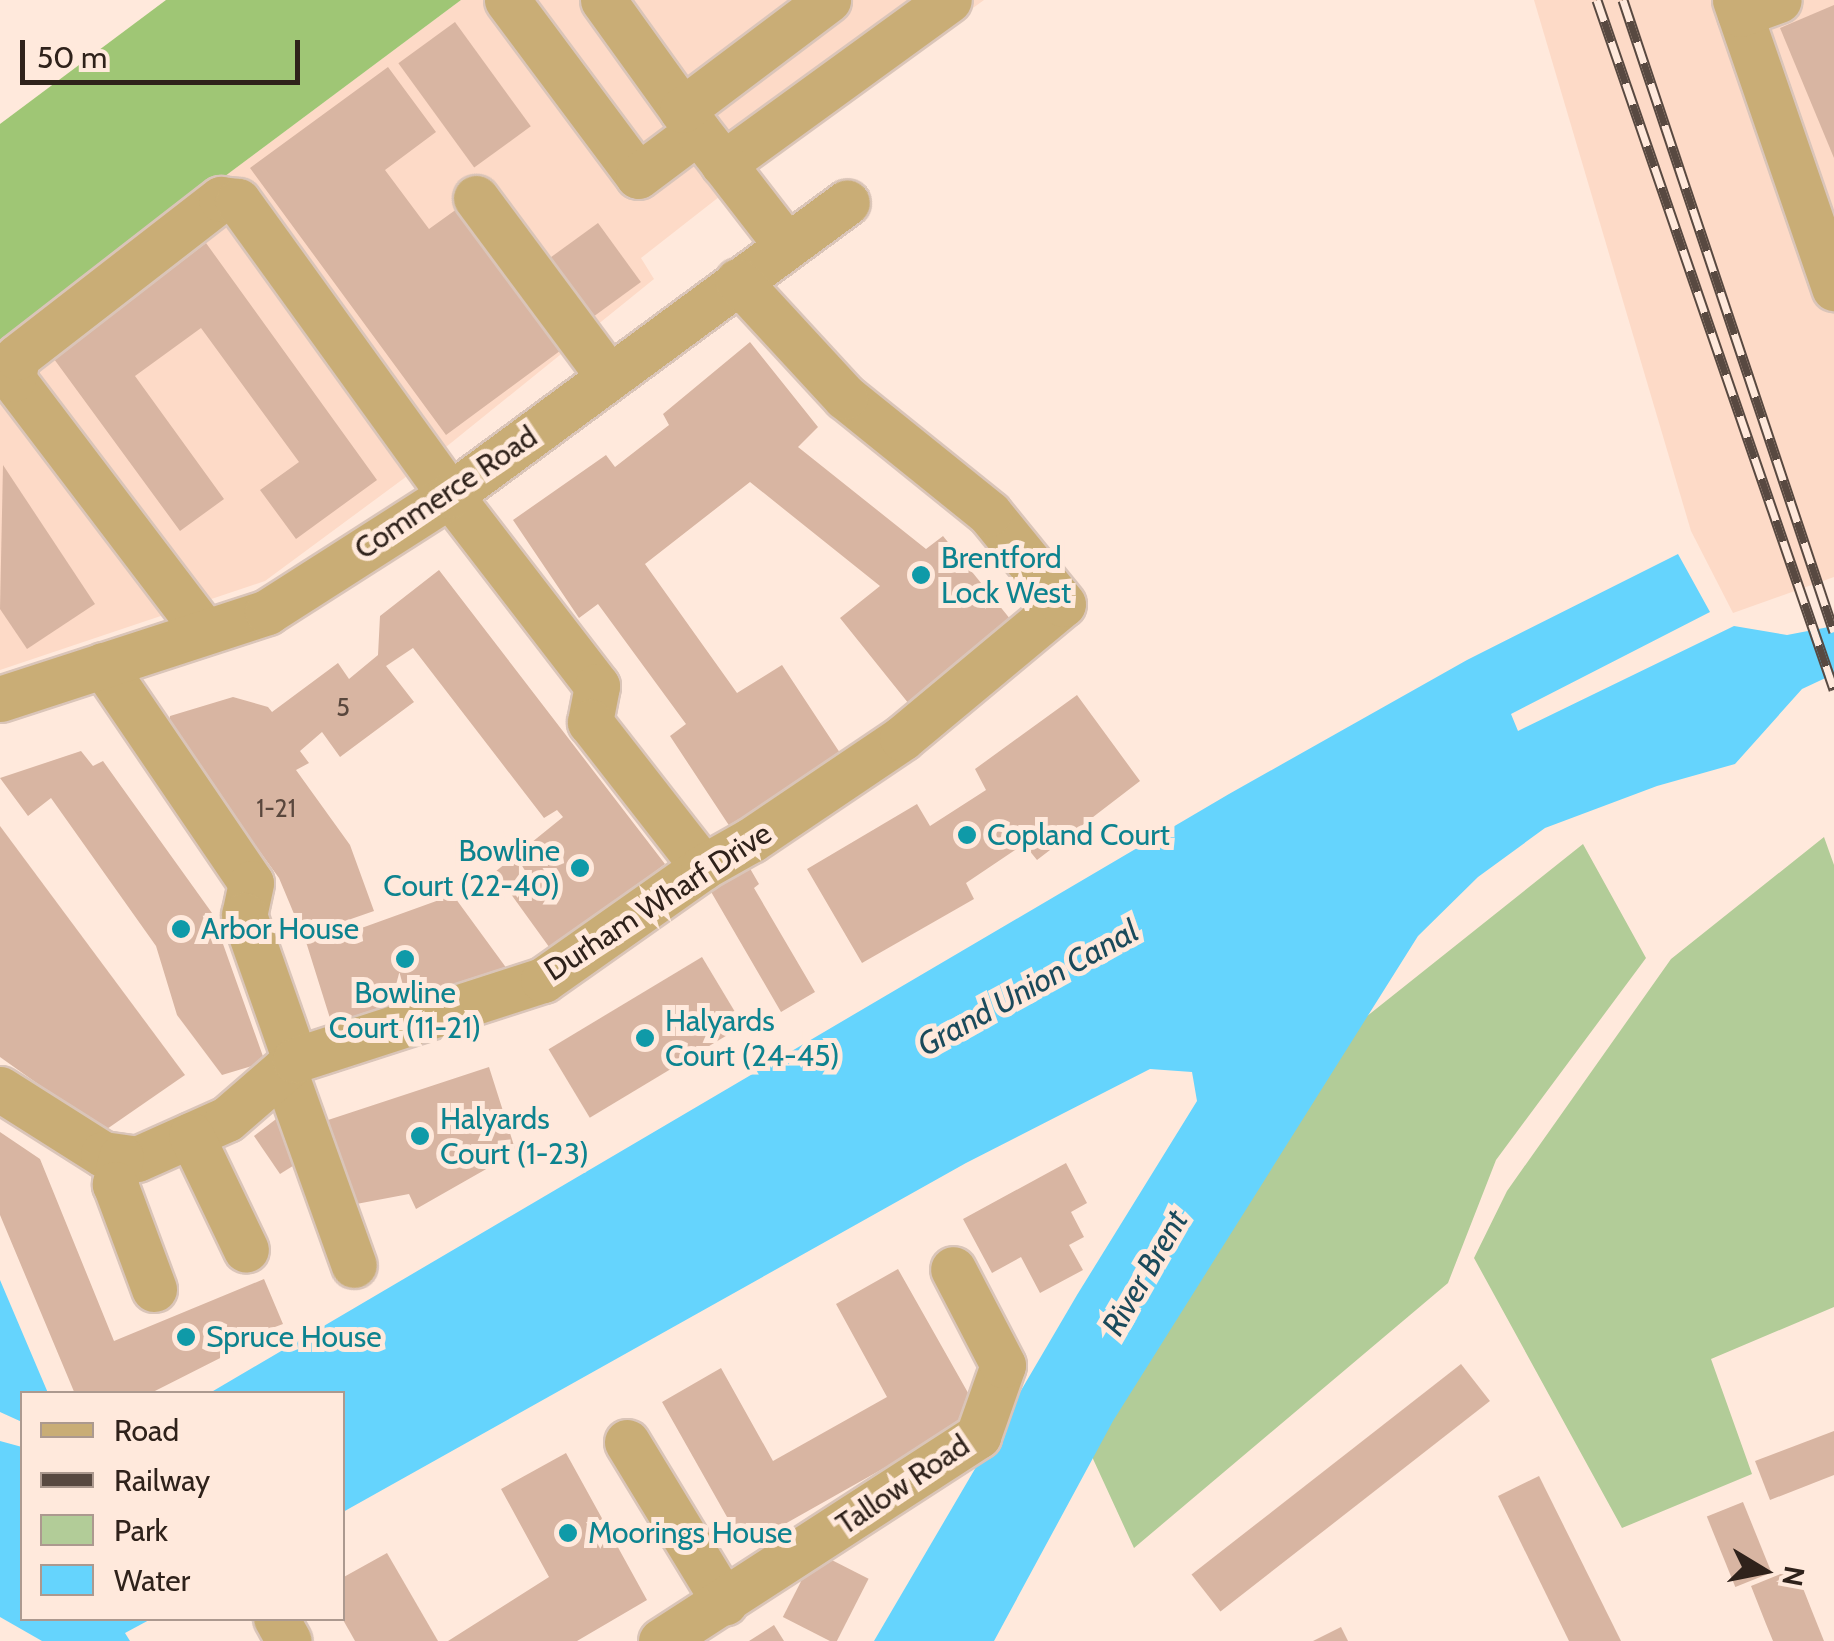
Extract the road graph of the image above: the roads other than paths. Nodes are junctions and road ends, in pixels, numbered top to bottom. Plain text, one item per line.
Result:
1 (507, 0) edge
2 (603, 0) edge
3 (828, 0) edge
4 (950, 0) edge
5 (1751, 5) edge
6 (701, 135) junction
7 (476, 198) dead end
8 (847, 202) dead end
9 (787, 246) junction
10 (1829, 258) edge
11 (738, 282) junction
12 (608, 377) junction
13 (450, 495) junction
14 (204, 631) junction
15 (103, 665) junction
16 (0, 699) edge
17 (703, 866) junction
18 (290, 1065) junction
19 (0, 1089) edge
20 (191, 1135) junction
21 (120, 1156) junction
22 (246, 1250) dead end
23 (354, 1266) dead end
24 (953, 1269) dead end
25 (154, 1289) dead end
26 (628, 1442) dead end
27 (725, 1603) junction
28 (660, 1641) edge

1 - 6 street
2 - 6 street
3 - 6 street
4 - 6 street
5 - 10 street
6 - 9 street
7 - 12 street
8 - 9 street, Commerce Road
9 - 11 street, Commerce Road
11 - 12 street, Commerce Road
11 - 17 street, Durham Wharf Drive
12 - 13 street, Commerce Road
13 - 14 street, Commerce Road
13 - 14 street
13 - 17 street
14 - 15 street, Commerce Road
15 - 16 street, Commerce Road
15 - 18 street
17 - 18 street, Durham Wharf Drive
18 - 20 street, Durham Wharf Drive
18 - 23 street
19 - 21 street
20 - 21 street, Durham Wharf Drive
20 - 22 street
21 - 25 street
24 - 27 street, Tallow Road
26 - 27 street
27 - 28 street, Tallow Road

